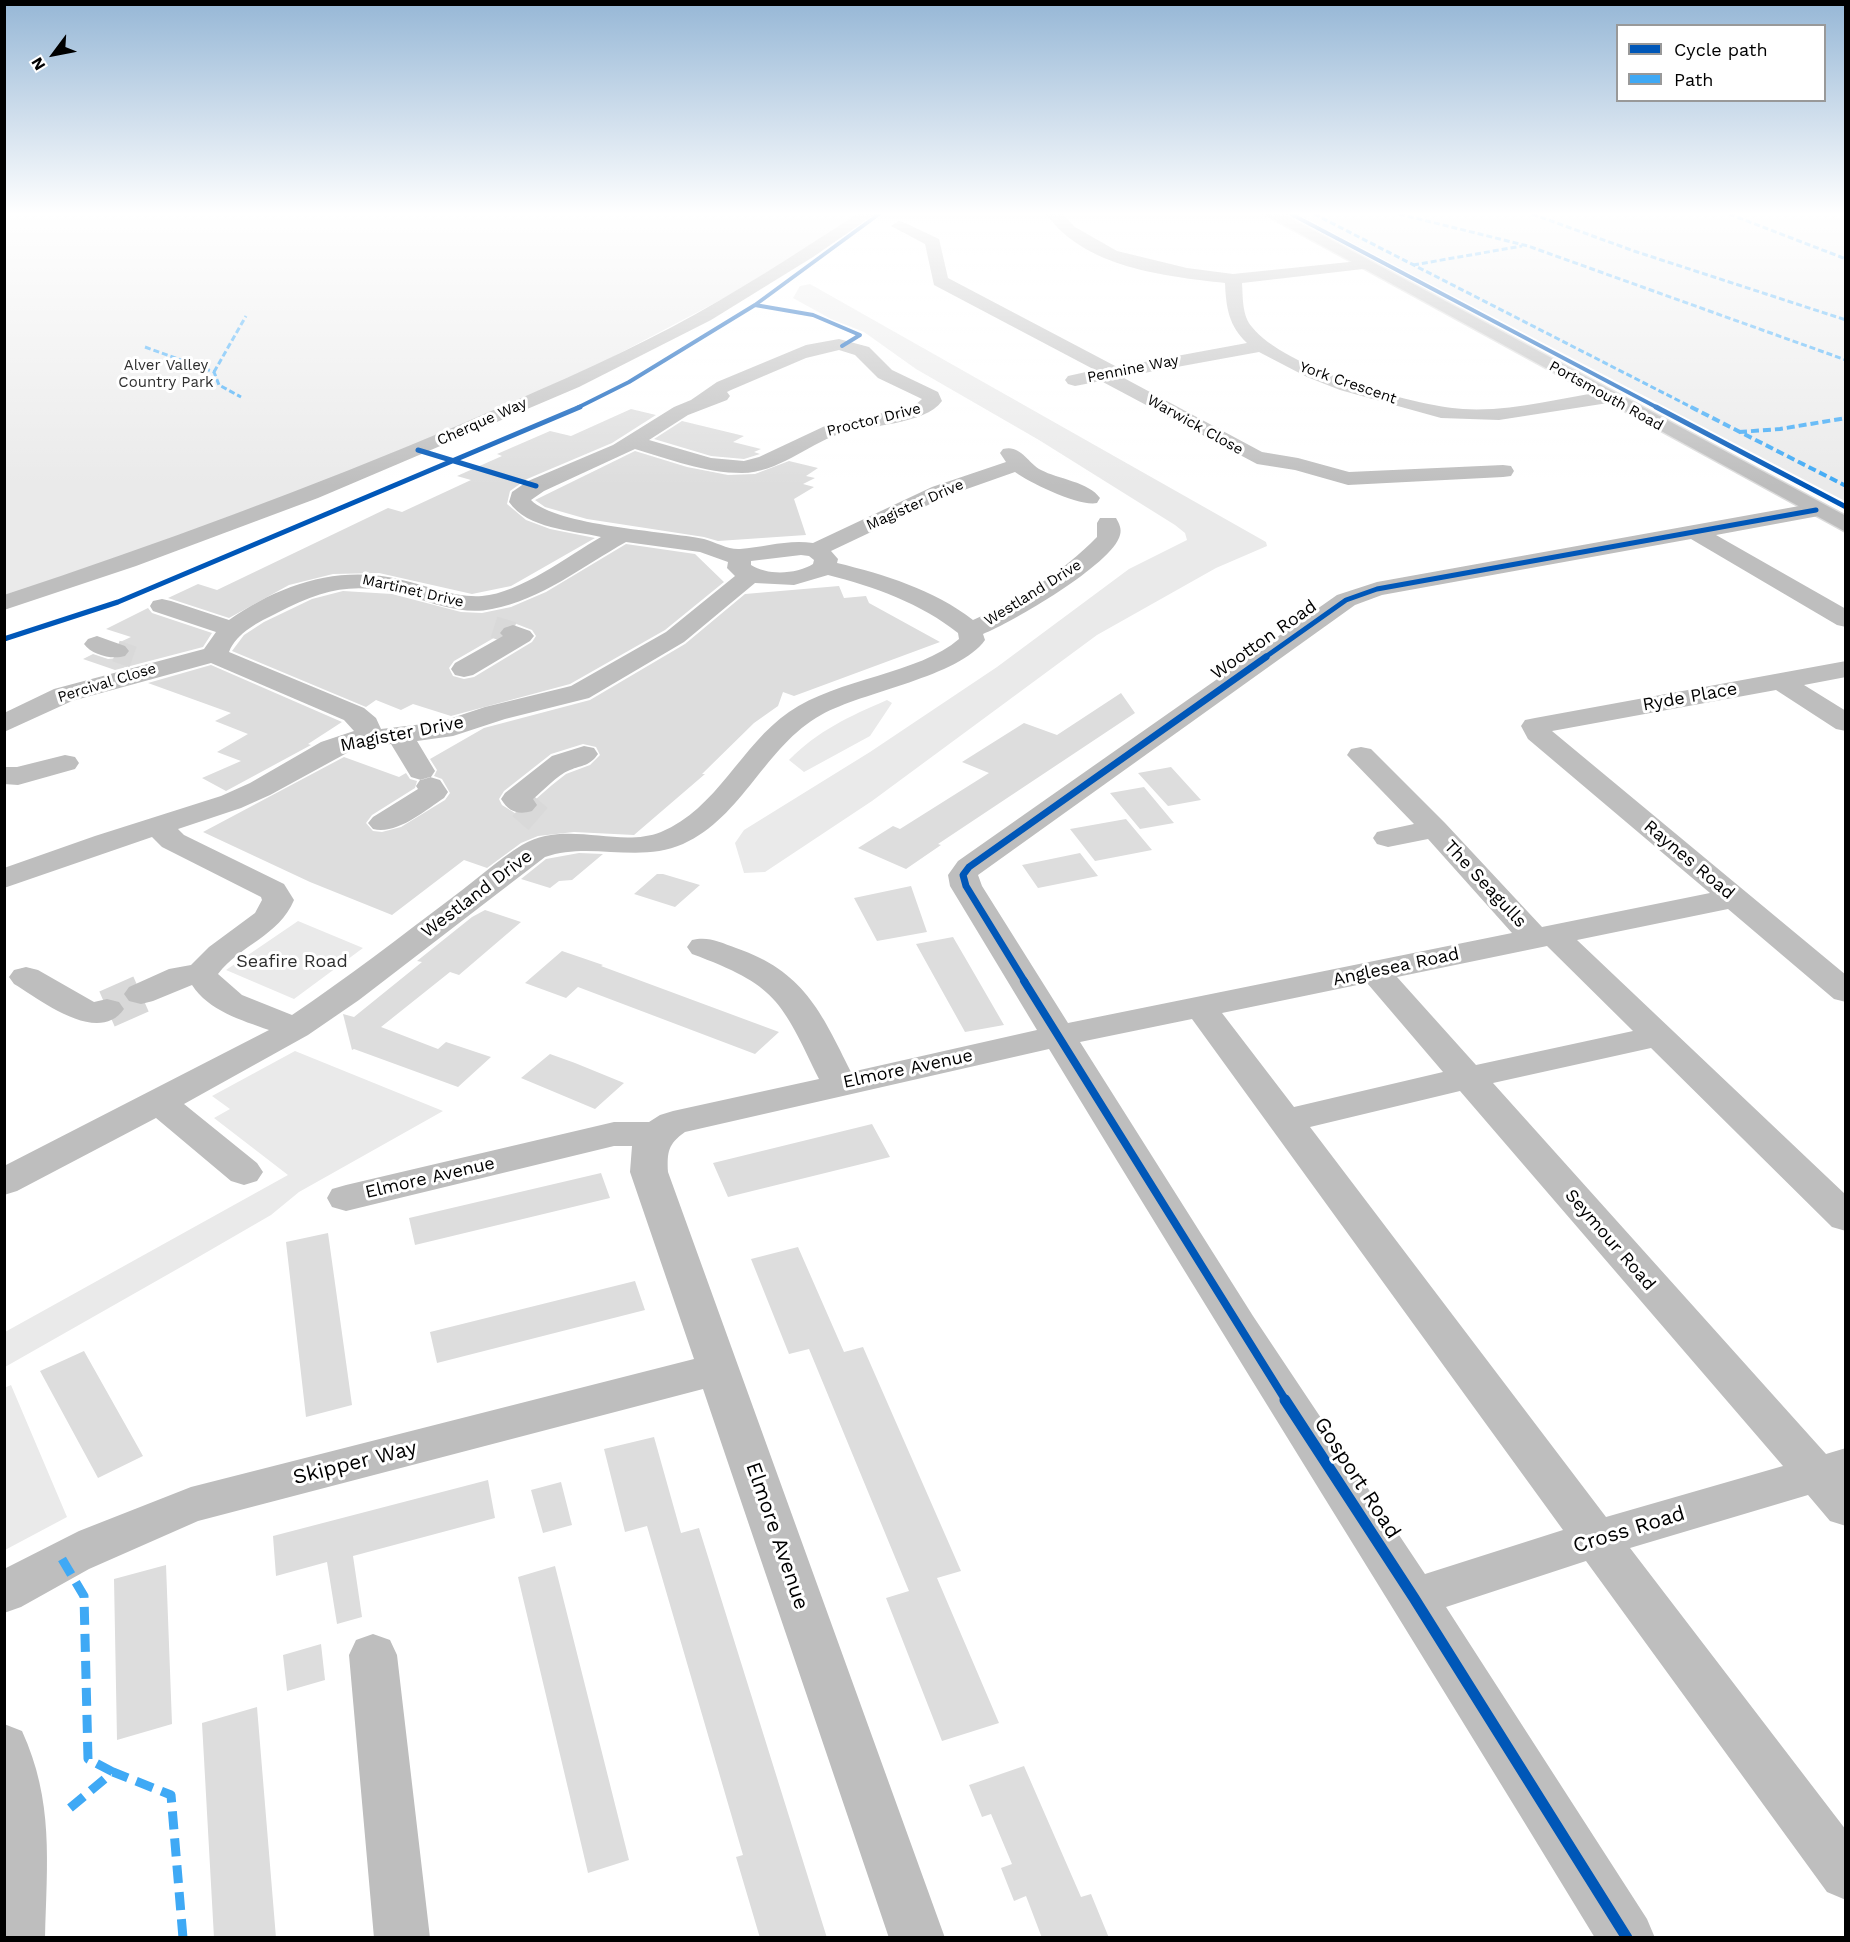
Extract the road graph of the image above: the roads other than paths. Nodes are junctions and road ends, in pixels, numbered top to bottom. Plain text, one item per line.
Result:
1 (723, 305) edge
2 (983, 305) edge
3 (1233, 305) edge
4 (1438, 305) edge
5 (1261, 346) junction
6 (1107, 373) junction
7 (1075, 380) dead end
8 (1608, 397) junction
9 (633, 442) junction
10 (1503, 471) dead end
11 (1089, 498) dead end
12 (1816, 510) junction
13 (1108, 523) dead end
14 (1845, 525) edge
15 (1695, 532) junction
16 (622, 535) junction
17 (820, 559) junction
18 (745, 566) junction
19 (4, 603) edge
20 (475, 604) junction
21 (162, 606) dead end
22 (1845, 620) edge
23 (231, 629) junction
24 (970, 630) junction
25 (215, 654) junction
26 (464, 669) dead end
27 (1845, 669) edge
28 (1780, 681) junction
29 (4, 723) edge
30 (1845, 723) edge
31 (1535, 726) joint
32 (399, 735) junction
33 (369, 737) junction
34 (584, 754) dead end
35 (1361, 755) dead end
36 (65, 763) dead end
37 (4, 775) edge
38 (383, 823) dead end
39 (158, 826) junction
40 (1435, 829) junction
41 (1388, 838) dead end
42 (562, 841) junction
43 (4, 879) edge
44 (1734, 898) junction
45 (1545, 937) junction
46 (703, 947) dead end
47 (1375, 972) junction
48 (201, 974) junction
49 (26, 977) dead end
50 (1845, 992) edge
51 (141, 994) tunnel mouth
52 (1201, 1008) junction
53 (107, 1009) tunnel mouth
54 (296, 1028) junction
55 (1059, 1036) junction
56 (1659, 1036) junction
57 (1466, 1078) junction
58 (839, 1084) junction
59 (159, 1102) junction
60 (1287, 1121) junction
61 (655, 1134) junction
62 (244, 1172) dead end
63 (4, 1182) edge
64 (346, 1198) dead end
65 (1845, 1218) edge
66 (718, 1369) junction
67 (1831, 1470) edge
68 (1845, 1508) edge
69 (1598, 1538) junction
70 (4, 1593) edge
71 (1414, 1598) junction
72 (373, 1655) dead end
73 (4, 1747) edge
74 (1845, 1874) edge
75 (392, 1935) edge
76 (17, 1938) edge
77 (917, 1938) edge
78 (1627, 1938) edge

1 - 19 street, Cherque Way
2 - 6 street, Warwick Close
3 - 5 street, York Crescent
4 - 8 main road, Portsmouth Road
5 - 6 street, Pennine Way
5 - 8 street, York Crescent
6 - 7 street, Pennine Way
6 - 10 street, Warwick Close
8 - 12 main road, Portsmouth Road
9 - 9 street, Proctor Drive
9 - 16 street, Proctor Drive
11 - 17 street, Magister Drive
12 - 14 main road, Portsmouth Road
12 - 15 street, Wootton Road
13 - 24 street, Westland Drive
15 - 22 street
15 - 55 street, Wootton Road
16 - 18 street, Proctor Drive
16 - 20 street, Martinet Drive
17 - 18 street, Magister Drive
17 - 24 street, Westland Drive
18 - 32 street, Magister Drive
20 - 23 street, Martinet Drive
20 - 26 street
21 - 23 street
23 - 25 street, Martinet Drive
24 - 42 street, Westland Drive
25 - 29 street, Percival Close
25 - 33 street
27 - 28 street, Ryde Place
28 - 30 street
28 - 31 street, Ryde Place
31 - 44 street, Raynes Road
32 - 33 street, Magister Drive
32 - 38 street
33 - 39 street, Magister Drive
34 - 42 street
35 - 40 street, The Seagulls
36 - 37 street
39 - 43 street, Magister Drive
39 - 48 street
40 - 41 street, The Seagulls
40 - 45 street, The Seagulls
42 - 54 street, Westland Drive
44 - 45 street, Anglesea Road
44 - 50 street, Raynes Road
45 - 47 street, Anglesea Road
45 - 56 street, The Seagulls
46 - 58 street
47 - 52 street, Anglesea Road
47 - 57 street, Seymour Road
48 - 51 street
48 - 54 street
49 - 53 street
52 - 55 street, Anglesea Road
52 - 60 street
54 - 59 street, Westland Drive
55 - 58 street, Elmore Avenue
55 - 71 street, Gosport Road
56 - 57 street
56 - 65 street, The Seagulls
57 - 60 street
57 - 67 street, Seymour Road
58 - 61 street, Elmore Avenue
59 - 62 street
59 - 63 street, Westland Drive
60 - 69 street
61 - 64 street, Elmore Avenue
61 - 66 street, Elmore Avenue
66 - 70 street, Skipper Way
66 - 77 street, Elmore Avenue
67 - 68 street, Seymour Road
67 - 69 street, Cross Road
69 - 71 street, Cross Road
69 - 74 street
71 - 78 street, Gosport Road
72 - 75 street
73 - 76 street

